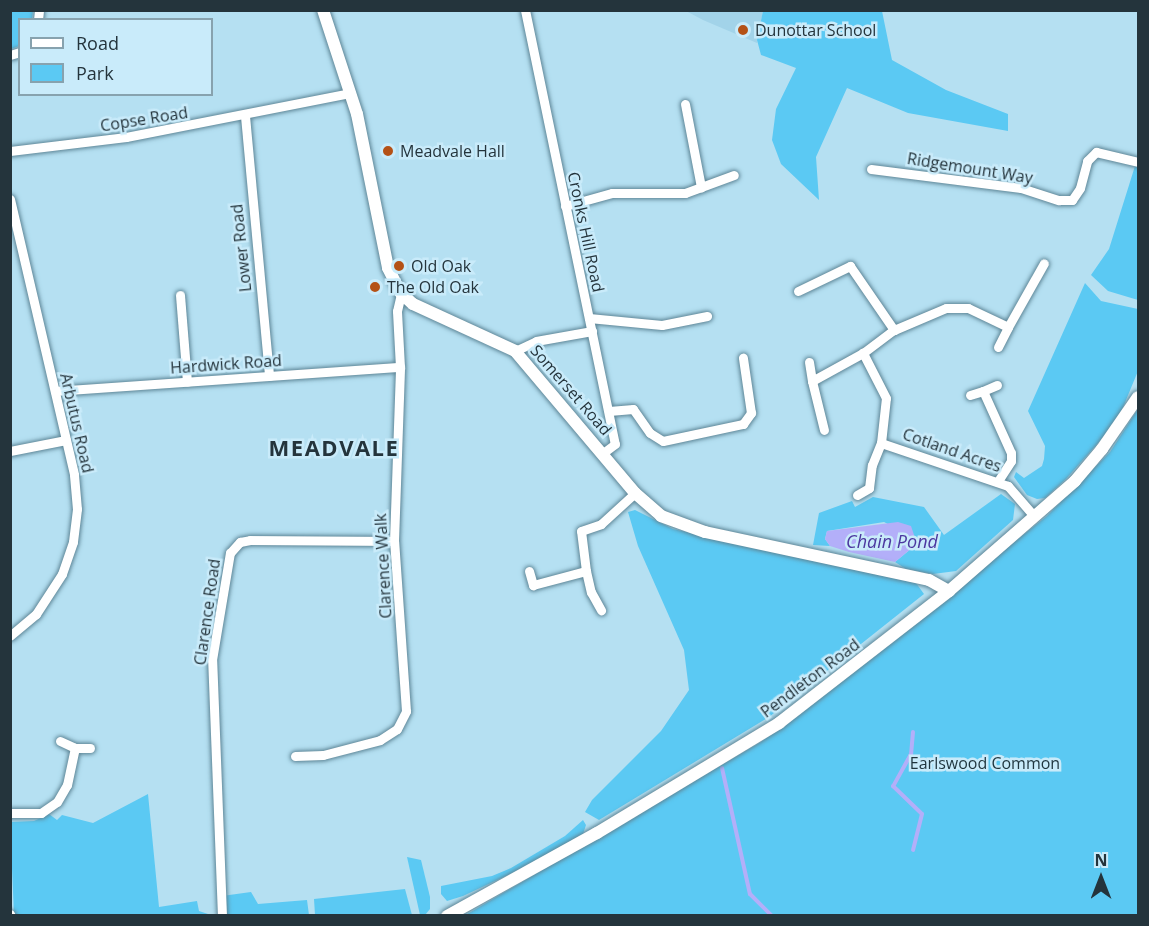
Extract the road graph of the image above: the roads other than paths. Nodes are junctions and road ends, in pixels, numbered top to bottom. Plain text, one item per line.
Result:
1 (323, 10) edge
2 (525, 10) edge
3 (351, 93) junction
4 (685, 104) dead end
5 (245, 116) junction
6 (10, 151) edge
7 (1138, 162) edge
8 (871, 169) dead end
9 (734, 175) dead end
10 (701, 187) junction
11 (10, 199) edge
12 (565, 206) junction
13 (14, 233) edge
14 (1044, 263) dead end
15 (798, 291) dead end
16 (401, 293) junction
17 (180, 295) dead end
18 (707, 316) dead end
19 (589, 318) junction
20 (1008, 327) junction
21 (894, 330) junction
22 (592, 331) junction
23 (998, 347) dead end
24 (515, 351) junction
25 (863, 353) junction
26 (743, 358) dead end
27 (809, 362) dead end
28 (400, 367) junction
29 (269, 376) junction
30 (812, 381) junction
31 (187, 382) junction
32 (996, 385) dead end
33 (55, 391) junction
34 (983, 391) junction
35 (970, 395) dead end
36 (1138, 397) edge
37 (609, 411) junction
38 (824, 430) dead end
39 (66, 440) junction
40 (881, 443) junction
41 (10, 451) edge
42 (603, 453) junction
43 (998, 481) junction
44 (635, 493) junction
45 (857, 495) dead end
46 (1034, 516) junction
47 (394, 541) junction
48 (529, 570) dead end
49 (586, 571) junction
50 (949, 591) junction
51 (601, 610) dead end
52 (10, 636) edge
53 (60, 741) dead end
54 (75, 748) junction
55 (90, 748) dead end
56 (295, 756) dead end
57 (10, 813) edge
58 (222, 915) edge
59 (447, 915) edge

1 - 3 street, Somerset Road
2 - 12 street, Cronks Hill Road
3 - 5 street, Copse Road
3 - 16 street, Somerset Road
4 - 10 street
5 - 6 street, Copse Road
5 - 29 street, Lower Road
7 - 8 street, Ridgemount Way
9 - 10 street
10 - 12 street
11 - 13 street, Arbutus Road
12 - 19 street, Cronks Hill Road
13 - 33 street, Arbutus Road
14 - 20 street
15 - 21 street
16 - 24 street, Somerset Road
16 - 28 street, Clarence Walk
17 - 31 street
18 - 19 street
19 - 22 street, Cronks Hill Road
20 - 21 street
20 - 23 street
21 - 25 street
22 - 24 street
22 - 37 street, Cronks Hill Road
24 - 42 street, Somerset Road
25 - 30 street
25 - 40 street, Cotland Acres
26 - 37 street
27 - 30 street
28 - 29 street, Hardwick Road
28 - 47 street, Clarence Walk
29 - 31 street, Hardwick Road
30 - 38 street
31 - 33 street, Hardwick Road
32 - 34 street
33 - 39 street, Arbutus Road
34 - 35 street
34 - 43 street
36 - 46 street, Pendleton Road
37 - 42 street, Cronks Hill Road
39 - 41 street
39 - 52 street, Arbutus Road
40 - 43 street, Cotland Acres
40 - 45 street, Cotland Acres
42 - 44 street, Somerset Road
43 - 46 street, Cotland Acres
44 - 49 street
44 - 50 street, Somerset Road
46 - 50 street, Pendleton Road
47 - 56 street, Clarence Walk
47 - 58 street, Clarence Road
48 - 49 street
49 - 51 street
50 - 59 street, Pendleton Road
53 - 54 street
54 - 55 street
54 - 57 street

